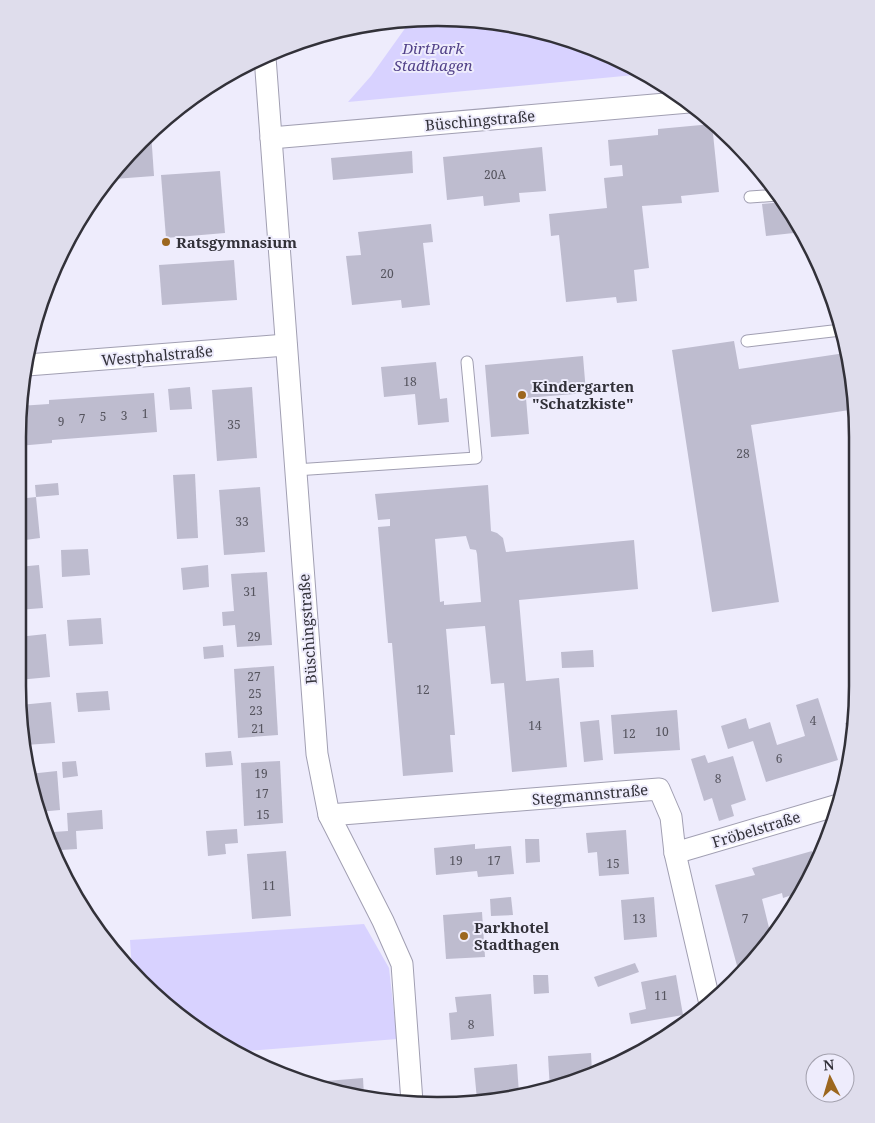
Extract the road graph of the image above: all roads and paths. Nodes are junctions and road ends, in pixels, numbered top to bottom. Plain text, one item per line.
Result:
1 (266, 65) edge
2 (676, 103) edge
3 (271, 138) junction
4 (770, 196) edge
5 (750, 197) dead end
6 (835, 331) edge
7 (747, 341) dead end
8 (286, 345) junction
9 (467, 362) dead end
10 (33, 365) edge
11 (295, 470) junction
12 (830, 807) edge
13 (330, 815) junction
14 (675, 853) junction
15 (708, 996) edge
16 (412, 1096) edge

1 - 3 street, Büschingstraße
2 - 3 street, Büschingstraße
3 - 8 street, Büschingstraße
4 - 5 lane
6 - 7 lane
8 - 10 street, Westphalstraße
8 - 11 street, Büschingstraße
9 - 11 lane
11 - 13 street, Büschingstraße
12 - 14 street, Fröbelstraße
13 - 14 street, Stegmannstraße
13 - 16 street, Büschingstraße
14 - 15 street, Stegmannstraße

